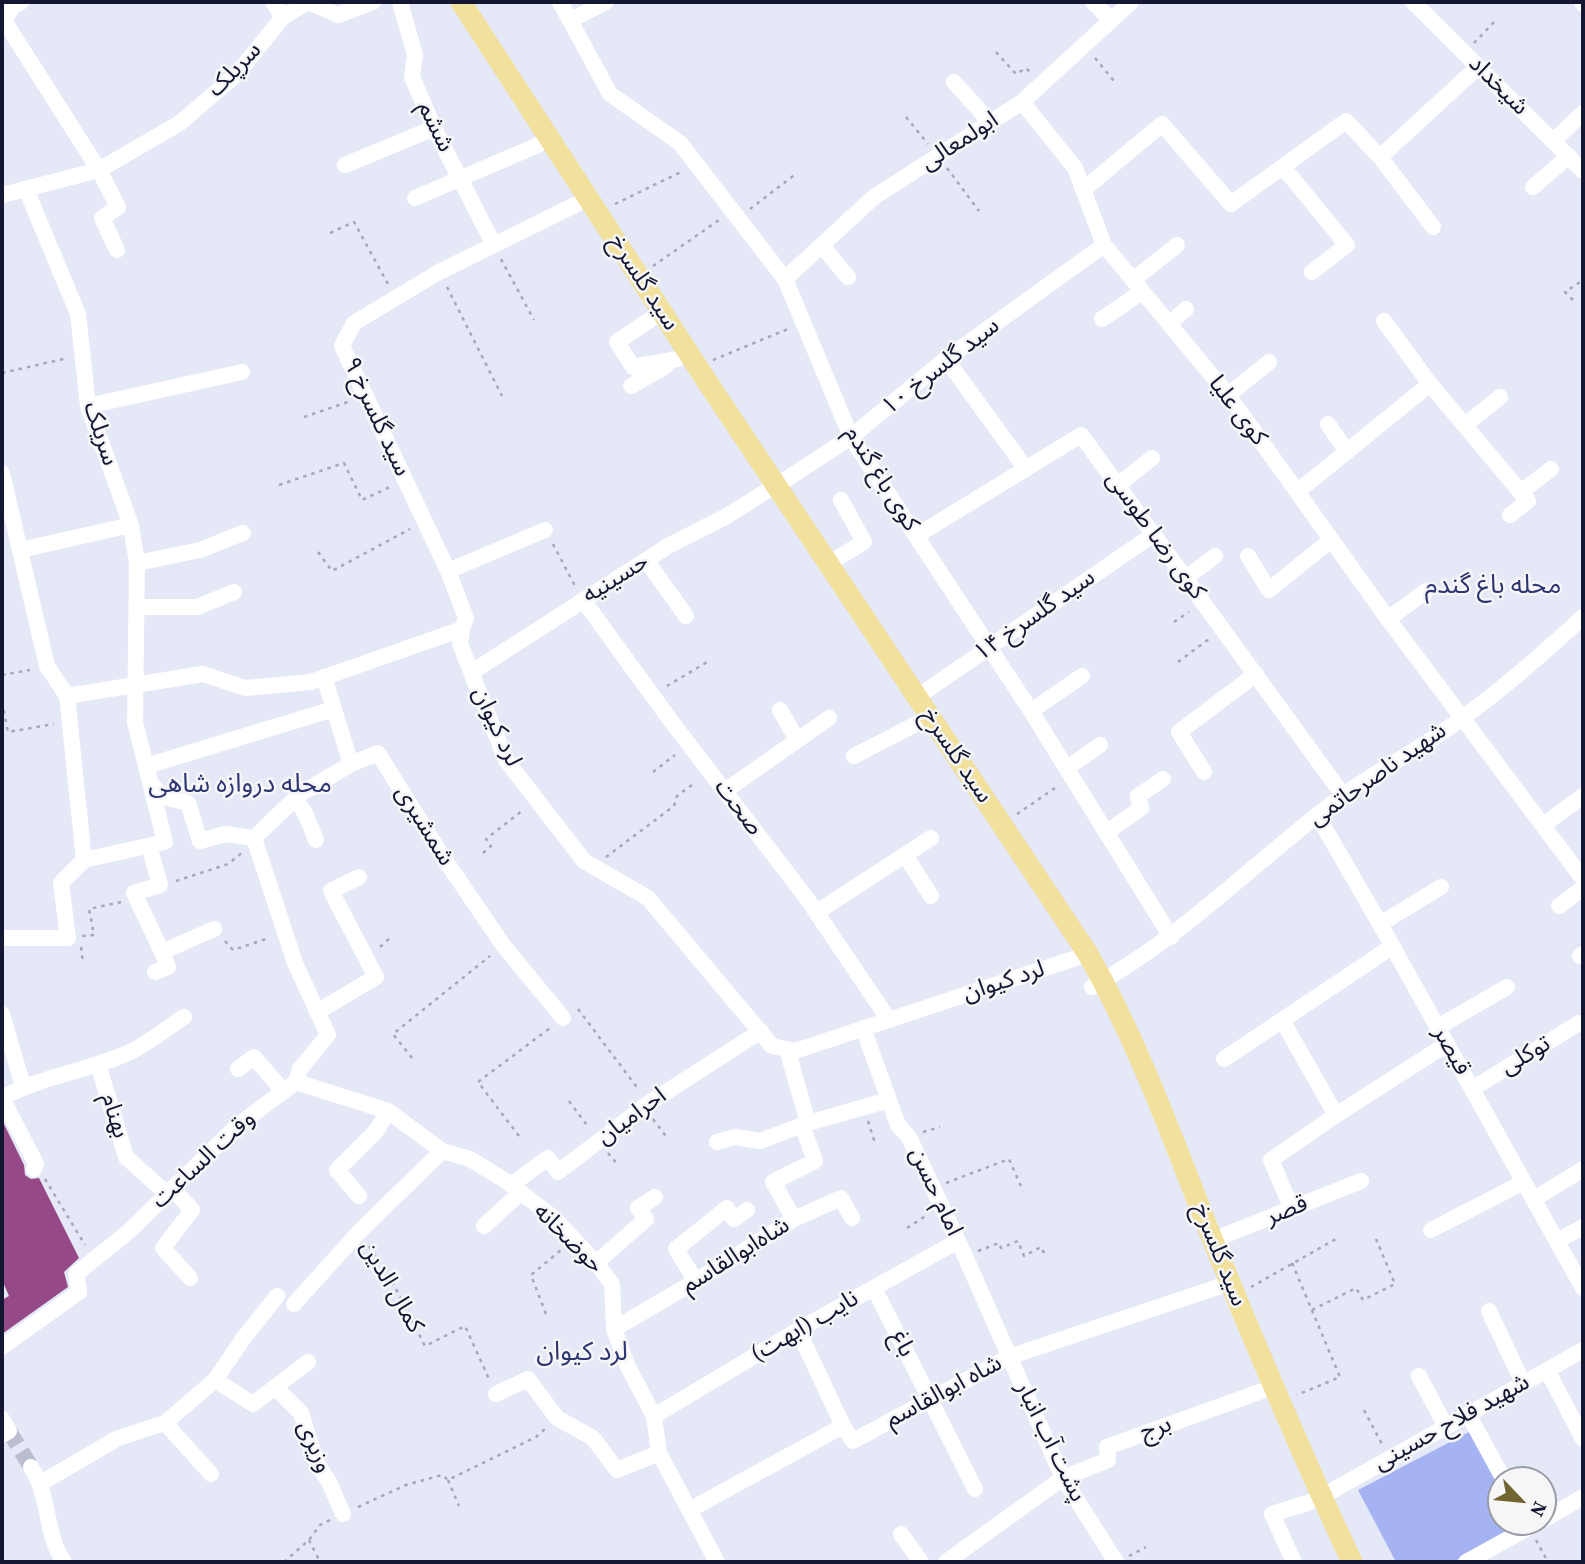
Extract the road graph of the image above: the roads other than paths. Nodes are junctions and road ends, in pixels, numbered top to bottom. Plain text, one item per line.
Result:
1 (21, 2) edge
2 (273, 2) edge
3 (373, 2) edge
4 (400, 2) edge
5 (446, 2) edge
6 (461, 2) edge
7 (560, 2) edge
8 (606, 2) edge
9 (1093, 2) edge
10 (1130, 2) edge
11 (1413, 2) edge
12 (283, 18) junction
13 (571, 20) junction
14 (1111, 20) junction
15 (3, 23) edge
16 (1478, 67) junction
17 (954, 82) dead end
18 (1022, 102) junction
19 (1583, 113) edge
20 (990, 122) junction
21 (434, 128) junction
22 (1553, 141) junction
23 (538, 145) junction
24 (1569, 156) junction
25 (1380, 157) junction
26 (345, 165) dead end
27 (1283, 167) junction
28 (99, 170) junction
29 (1583, 171) edge
30 (461, 179) junction
31 (1533, 187) dead end
32 (26, 189) junction
33 (1083, 190) junction
34 (2, 195) edge
35 (415, 198) dead end
36 (576, 204) junction
37 (1433, 227) dead end
38 (494, 245) junction
39 (1104, 245) junction
40 (1177, 245) dead end
41 (822, 246) junction
42 (117, 250) dead end
43 (1312, 272) dead end
44 (848, 277) dead end
45 (785, 279) junction
46 (1138, 286) junction
47 (1186, 309) dead end
48 (657, 316) junction
49 (1102, 319) dead end
50 (1384, 321) dead end
51 (1168, 324) junction
52 (688, 359) junction
53 (946, 359) junction
54 (1269, 362) dead end
55 (242, 372) dead end
56 (1430, 384) junction
57 (631, 386) dead end
58 (1228, 395) junction
59 (1500, 397) dead end
60 (88, 406) junction
61 (1328, 424) dead end
62 (1465, 425) junction
63 (851, 438) junction
64 (1347, 452) junction
65 (1152, 458) dead end
66 (1551, 468) dead end
67 (1026, 469) junction
68 (2, 473) edge
69 (1118, 485) junction
70 (770, 489) junction
71 (1297, 492) junction
72 (1521, 492) junction
73 (841, 500) dead end
74 (1510, 516) dead end
75 (131, 524) junction
76 (545, 530) road end
77 (243, 533) dead end
78 (1154, 534) junction
79 (916, 536) junction
80 (1331, 540) junction
81 (20, 550) junction
82 (1215, 556) dead end
83 (1248, 556) dead end
84 (646, 560) junction
85 (137, 563) junction
86 (828, 564) junction
87 (448, 570) junction
88 (1186, 578) junction
89 (1426, 591) dead end
90 (234, 592) dead end
91 (583, 600) junction
92 (135, 607) junction
93 (687, 616) dead end
94 (1583, 617) edge
95 (1388, 619) junction
96 (462, 629) junction
97 (990, 647) junction
98 (472, 672) junction
99 (1256, 674) junction
100 (1082, 676) dead end
101 (324, 677) junction
102 (135, 686) junction
103 (67, 696) junction
104 (917, 697) junction
105 (334, 709) junction
106 (780, 710) dead end
107 (1031, 711) junction
108 (1462, 716) junction
109 (828, 719) dead end
110 (918, 723) junction
111 (797, 740) junction
112 (1100, 745) dead end
113 (853, 756) dead end
114 (351, 764) junction
115 (1069, 772) junction
116 (1204, 772) dead end
117 (148, 774) junction
118 (1163, 779) dead end
119 (725, 791) junction
120 (1343, 795) junction
121 (1583, 796) edge
122 (295, 798) junction
123 (1317, 815) junction
124 (1543, 825) junction
125 (1107, 832) junction
126 (254, 838) junction
127 (931, 838) dead end
128 (316, 840) dead end
129 (149, 846) junction
130 (905, 855) junction
131 (85, 860) junction
132 (359, 877) dead end
133 (1583, 878) edge
134 (1441, 887) dead end
135 (1583, 888) edge
136 (931, 896) dead end
137 (1559, 905) dead end
138 (817, 912) junction
139 (1380, 924) junction
140 (214, 929) road end
141 (1171, 937) junction
142 (2, 938) edge
143 (1393, 946) junction
144 (162, 952) junction
145 (1082, 956) junction
146 (155, 972) dead end
147 (1098, 983) junction
148 (1507, 987) dead end
149 (317, 1012) junction
150 (2, 1014) edge
151 (184, 1017) dead end
152 (563, 1018) road end
153 (889, 1020) junction
154 (1282, 1020) junction
155 (1579, 1023) dead end
156 (1437, 1027) junction
157 (863, 1028) junction
158 (761, 1031) junction
159 (1447, 1044) junction
160 (787, 1049) junction
161 (1224, 1059) dead end
162 (98, 1063) junction
163 (238, 1069) dead end
164 (23, 1086) junction
165 (290, 1086) junction
166 (1472, 1089) junction
167 (2, 1098) edge
168 (889, 1100) junction
169 (388, 1111) junction
170 (1336, 1115) junction
171 (805, 1124) junction
172 (717, 1142) dead end
173 (442, 1151) junction
174 (35, 1166) road end
175 (1583, 1169) edge
176 (1361, 1181) dead end
177 (1524, 1182) junction
178 (515, 1189) junction
179 (169, 1191) junction
180 (655, 1197) dead end
181 (1534, 1199) junction
182 (368, 1207) junction
183 (1293, 1209) junction
184 (747, 1210) dead end
185 (852, 1218) dead end
186 (794, 1219) junction
187 (484, 1226) dead end
188 (1583, 1227) edge
189 (1431, 1230) dead end
190 (1213, 1240) junction
191 (1557, 1241) junction
192 (962, 1249) junction
193 (596, 1263) junction
194 (190, 1278) dead end
195 (696, 1281) junction
196 (874, 1288) junction
197 (1583, 1288) edge
198 (1227, 1291) junction
199 (276, 1296) dead end
200 (295, 1304) dead end
201 (1489, 1311) dead end
202 (614, 1329) junction
203 (797, 1330) junction
204 (2, 1344) edge
205 (1583, 1350) edge
206 (1009, 1357) junction
207 (308, 1362) dead end
208 (1547, 1370) junction
209 (1419, 1376) dead end
210 (215, 1380) junction
211 (1523, 1383) junction
212 (276, 1388) junction
213 (1262, 1391) junction
214 (496, 1394) road end
215 (929, 1399) junction
216 (1576, 1408) edge
217 (1468, 1414) junction
218 (653, 1416) junction
219 (2, 1419) edge
220 (165, 1423) junction
221 (843, 1426) junction
222 (1446, 1427) junction
223 (2, 1435) edge
224 (1583, 1439) edge
225 (659, 1453) junction
226 (1496, 1466) edge
227 (31, 1467) tunnel mouth
228 (211, 1474) dead end
229 (1063, 1478) junction
230 (41, 1483) junction
231 (975, 1489) dead end
232 (1583, 1497) edge
233 (1315, 1499) junction
234 (691, 1509) junction
235 (1557, 1511) edge
236 (343, 1514) road end
237 (901, 1534) dead end
238 (1511, 1536) edge
239 (64, 1562) edge
240 (717, 1562) edge
241 (922, 1562) edge
242 (946, 1562) edge
243 (1116, 1562) edge
244 (1294, 1562) edge
245 (1335, 1562) edge
246 (1352, 1562) edge
247 (1466, 1562) edge

1 - 15 street
2 - 12 street
3 - 12 street, سرپلک
4 - 21 street, ششم
5 - 23 main road, سید گلسرخ
6 - 48 main road, سید گلسرخ
7 - 13 street, کوی باغ گندم
8 - 13 street
9 - 14 street
10 - 14 street, ابولمعالی
11 - 16 street, شیخداد
12 - 28 street, سرپلک
13 - 45 street, کوی باغ گندم
14 - 18 street, ابولمعالی
15 - 28 street
16 - 22 street, شیخداد
16 - 25 street
17 - 20 street
18 - 20 street, ابولمعالی
18 - 33 street, کوی علیا
19 - 22 street
20 - 41 street, ابولمعالی
21 - 26 street
21 - 30 street, ششم
22 - 24 street, شیخداد
23 - 30 street
23 - 36 main road, سید گلسرخ
24 - 29 street, شیخداد
24 - 31 street
25 - 27 street
25 - 37 street
27 - 33 street
27 - 43 street
28 - 32 street, سرپلک
28 - 42 street
30 - 35 street
30 - 38 street, ششم
32 - 34 street, سرپلک
32 - 60 street, سریلک
33 - 39 street, کوی علیا
36 - 38 street, سید گلسرخ ۹
36 - 48 main road, سید گلسرخ
38 - 87 street, سید گلسرخ ۹
39 - 46 street, کوی علیا
39 - 53 street, سید گلسرخ ۱۰
40 - 46 street
41 - 44 street
41 - 45 street, ابولمعالی
45 - 63 street, کوی باغ گندم
46 - 49 street
46 - 51 street, کوی علیا
47 - 51 street
48 - 52 main road, سید گلسرخ
48 - 52 street
50 - 56 street
51 - 58 street, کوی علیا
52 - 57 street
52 - 70 main road, سید گلسرخ
53 - 63 street, سید گلسرخ ۱۰
53 - 67 street
54 - 58 street
55 - 60 street
56 - 62 street
56 - 64 street
58 - 71 street, کوی علیا
59 - 62 street
60 - 75 street, سریلک
61 - 64 street
62 - 72 street
63 - 70 street, سید گلسرخ ۱۰
63 - 79 street, کوی باغ گندم
64 - 71 street
65 - 69 street
66 - 72 street
67 - 69 street, کوی رضا طوسی
67 - 79 street, کوی رضا طوسی
68 - 81 street
69 - 78 street, کوی رضا طوسی
70 - 84 street, حسینیه
70 - 86 main road, سید گلسرخ
70 - 110 main road, سید گلسرخ
71 - 80 street, کوی علیا
72 - 74 street
73 - 86 street
75 - 81 street
75 - 85 street, سریلک
76 - 87 street
77 - 85 street
78 - 88 street, کوی رضا طوسی
78 - 97 street, سید گلسرخ ۱۴
79 - 97 street, کوی باغ گندم
80 - 83 street
80 - 95 street, کوی علیا
81 - 103 street
82 - 88 street
84 - 91 street, حسینیه
84 - 93 street
85 - 92 street, سریلک
86 - 104 main road, سید گلسرخ
87 - 96 street, سید گلسرخ ۹
88 - 99 street, کوی رضا طوسی
89 - 95 street
90 - 92 street
91 - 98 street, حسینیه
91 - 119 street, صحت
92 - 102 street, سریلک
94 - 108 street, شهید ناصرحاتمی
95 - 108 street, کوی علیا
96 - 98 street, لرد کیوان
96 - 101 street
97 - 104 street, سید گلسرخ ۱۴
97 - 107 street, کوی باغ گندم
98 - 158 street, لرد کیوان
99 - 116 street
99 - 120 street, کوی رضا طوسی
100 - 107 street
101 - 102 street
101 - 105 street
102 - 103 street
102 - 117 street, سریلک
103 - 131 street
104 - 145 main road, سید گلسرخ
105 - 114 street
105 - 117 street
106 - 111 street
107 - 115 street, کوی باغ گندم
108 - 120 street, شهید ناصرحاتمی
108 - 124 street, کوی علیا
109 - 111 street
110 - 113 street
110 - 145 main road, سید گلسرخ
111 - 119 street
112 - 115 street
114 - 122 street, شمشیری
114 - 152 street, شمشیری
115 - 125 street, کوی باغ گندم
117 - 126 street
117 - 129 street, سریلک
118 - 125 street
119 - 138 street, صحت
120 - 123 street, شهید ناصرحاتمی
121 - 124 street
122 - 126 street, شمشیری
122 - 128 street
123 - 139 street, قیصر
123 - 141 street, شهید ناصرحاتمی
124 - 133 street, کوی علیا
125 - 141 street, کوی باغ گندم
126 - 149 street
127 - 130 street
129 - 131 street
129 - 144 street
130 - 136 street
130 - 138 street
131 - 142 street
132 - 149 street
134 - 139 street
135 - 137 street
138 - 153 street, صحت
139 - 143 street, قیصر
140 - 144 street
141 - 147 street, شهید ناصرحاتمی
143 - 154 street
143 - 156 street, قیصر
144 - 146 street
145 - 147 main road, سید گلسرخ
145 - 153 street, لرد کیوان
147 - 190 main road, سید گلسرخ
147 - 198 main road, سید گلسرخ
148 - 156 street
149 - 165 street
150 - 164 street
151 - 162 street
153 - 157 street, لرد کیوان
154 - 161 street
154 - 170 street
155 - 166 street, توکلی
156 - 159 street, قیصر
157 - 160 street, لرد کیوان
157 - 168 street, امام حسن
158 - 160 street, لرد کیوان
158 - 178 street, احرامیان
159 - 166 street, قیصر
159 - 170 street
160 - 171 street
162 - 164 street
162 - 179 street, بهنام
163 - 165 street
164 - 167 street
165 - 169 street
165 - 179 street, وقت الساعت
166 - 177 street, قیصر
167 - 174 street
168 - 171 street
168 - 192 street, امام حسن
169 - 173 street
169 - 182 street
170 - 183 street
171 - 172 street
171 - 186 street
173 - 178 street, حوضخانه
173 - 182 street
175 - 181 street
176 - 183 street, قصر
177 - 181 street, قیصر
177 - 189 street
178 - 187 street
178 - 193 street, حوضخانه
179 - 194 street, بهنام
179 - 204 street, وقت الساعت
180 - 193 street
181 - 191 street, قیصر
182 - 200 street
183 - 190 street, قصر
184 - 195 street
185 - 186 street, شاه‌ابوالقاسم
186 - 195 street, شاه‌ابوالقاسم
188 - 191 street
190 - 198 main road, سید گلسرخ
191 - 197 street, قیصر
192 - 196 street, نایب (ابهت)
192 - 206 street, امام حسن
193 - 202 street, حوضخانه
195 - 202 street, شاه‌ابوالقاسم
196 - 203 street, نایب (ابهت)
196 - 215 street, باغ
198 - 206 street, شاه ابوالقاسم
198 - 213 main road, سید گلسرخ
198 - 233 main road, سید گلسرخ
199 - 210 street
201 - 211 street
202 - 218 street, حوضخانه
203 - 218 street, نایب (ابهت)
203 - 221 street
205 - 208 street, شهید فلاح حسینی
206 - 215 street, شاه ابوالقاسم
206 - 229 street, پشت آب انبار
207 - 212 street
208 - 211 street, شهید فلاح حسینی
208 - 216 street
209 - 222 street
210 - 212 street
210 - 220 street
211 - 217 street, شهید فلاح حسینی
212 - 236 street, وزیری
213 - 229 street, برج
213 - 233 main road, سید گلسرخ
214 - 225 street
215 - 221 street, شاه ابوالقاسم
215 - 231 street, باغ
216 - 224 street
217 - 222 street, شهید فلاح حسینی
217 - 226 street
218 - 225 street, حوضخانه
219 - 223 street
220 - 228 street
220 - 230 street
221 - 234 street
222 - 233 street, شهید فلاح حسینی
225 - 234 street
227 - 230 street
229 - 242 street, برج
229 - 243 street, پشت آب انبار
230 - 239 street
232 - 235 street
233 - 244 street, شهید فلاح حسینی
233 - 245 main road, سید گلسرخ
233 - 246 main road, سید گلسرخ
234 - 240 street
237 - 241 street
238 - 247 street

